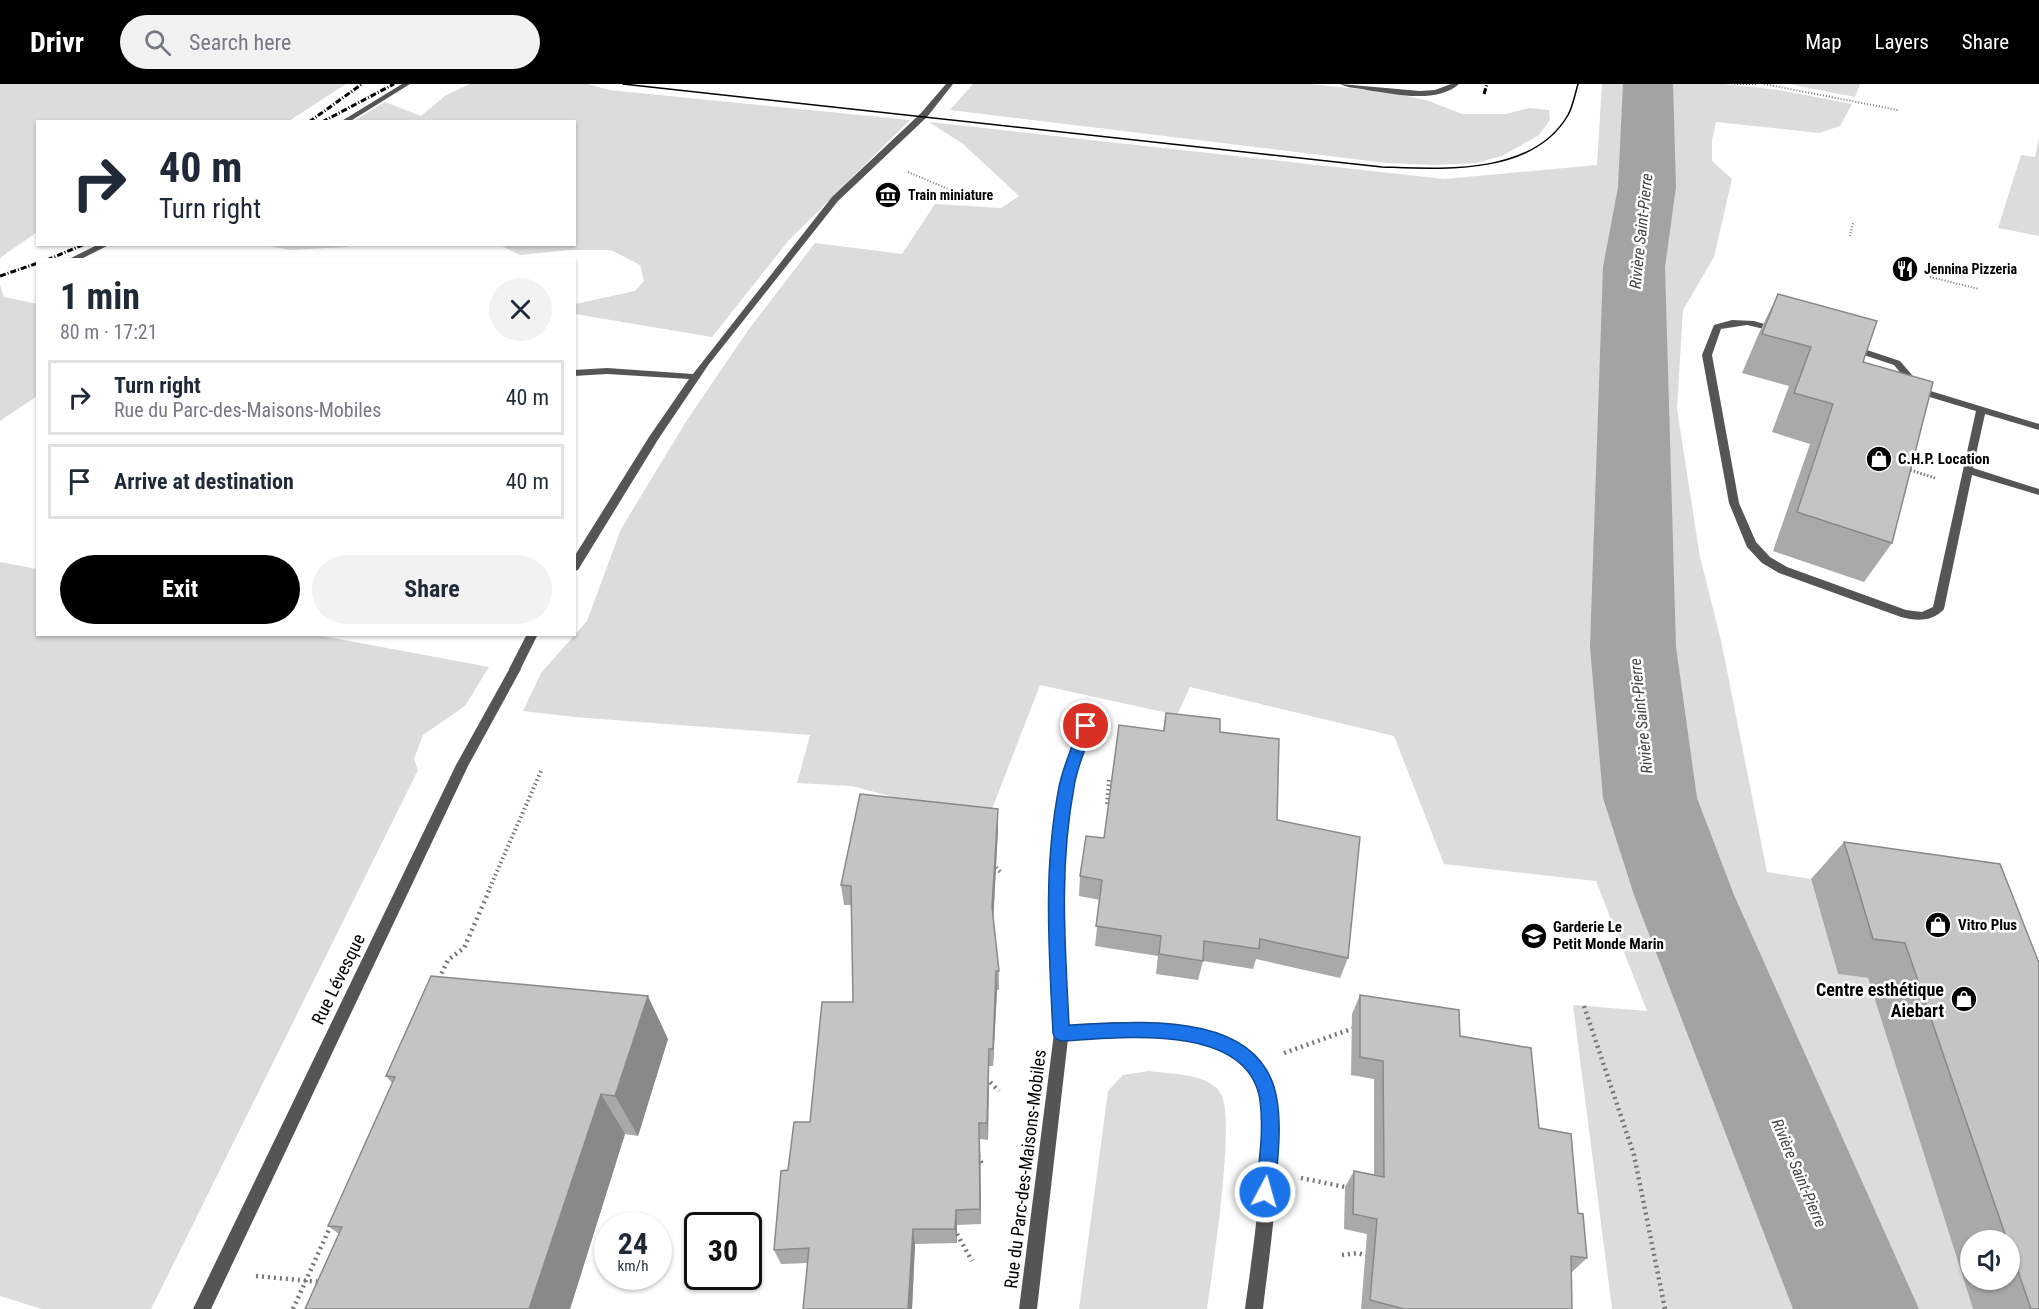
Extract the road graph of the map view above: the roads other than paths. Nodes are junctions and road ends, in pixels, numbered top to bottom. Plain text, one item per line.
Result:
1 (407, 84) edge
2 (950, 84) edge
3 (1343, 84) edge
4 (1456, 84) edge
5 (346, 120) edge
6 (102, 246) edge
7 (75, 258) edge
8 (1784, 331) edge
9 (1840, 345) edge
10 (576, 373) edge
11 (695, 377) junction
12 (1898, 384) edge
13 (1920, 391) junction
14 (1981, 409) junction
15 (2039, 427) edge
16 (1968, 470) junction
17 (2039, 492) edge
18 (576, 564) edge
19 (532, 636) edge
20 (1086, 726) dead end
21 (1061, 1033) junction
22 (202, 1309) edge
23 (1028, 1309) edge
24 (1254, 1309) edge

1 - 5 street
2 - 11 street
3 - 4 street
6 - 7 street
8 - 16 street
9 - 13 street
10 - 11 street
11 - 18 street
12 - 13 street
13 - 14 street
14 - 15 street
14 - 16 street
16 - 17 street
19 - 22 street, Rue Lévesque
20 - 21 street, Rue du Parc-des-Maisons-Mobiles
21 - 23 street, Rue du Parc-des-Maisons-Mobiles
21 - 24 street, Rue du Parc-des-Maisons-Mobiles

